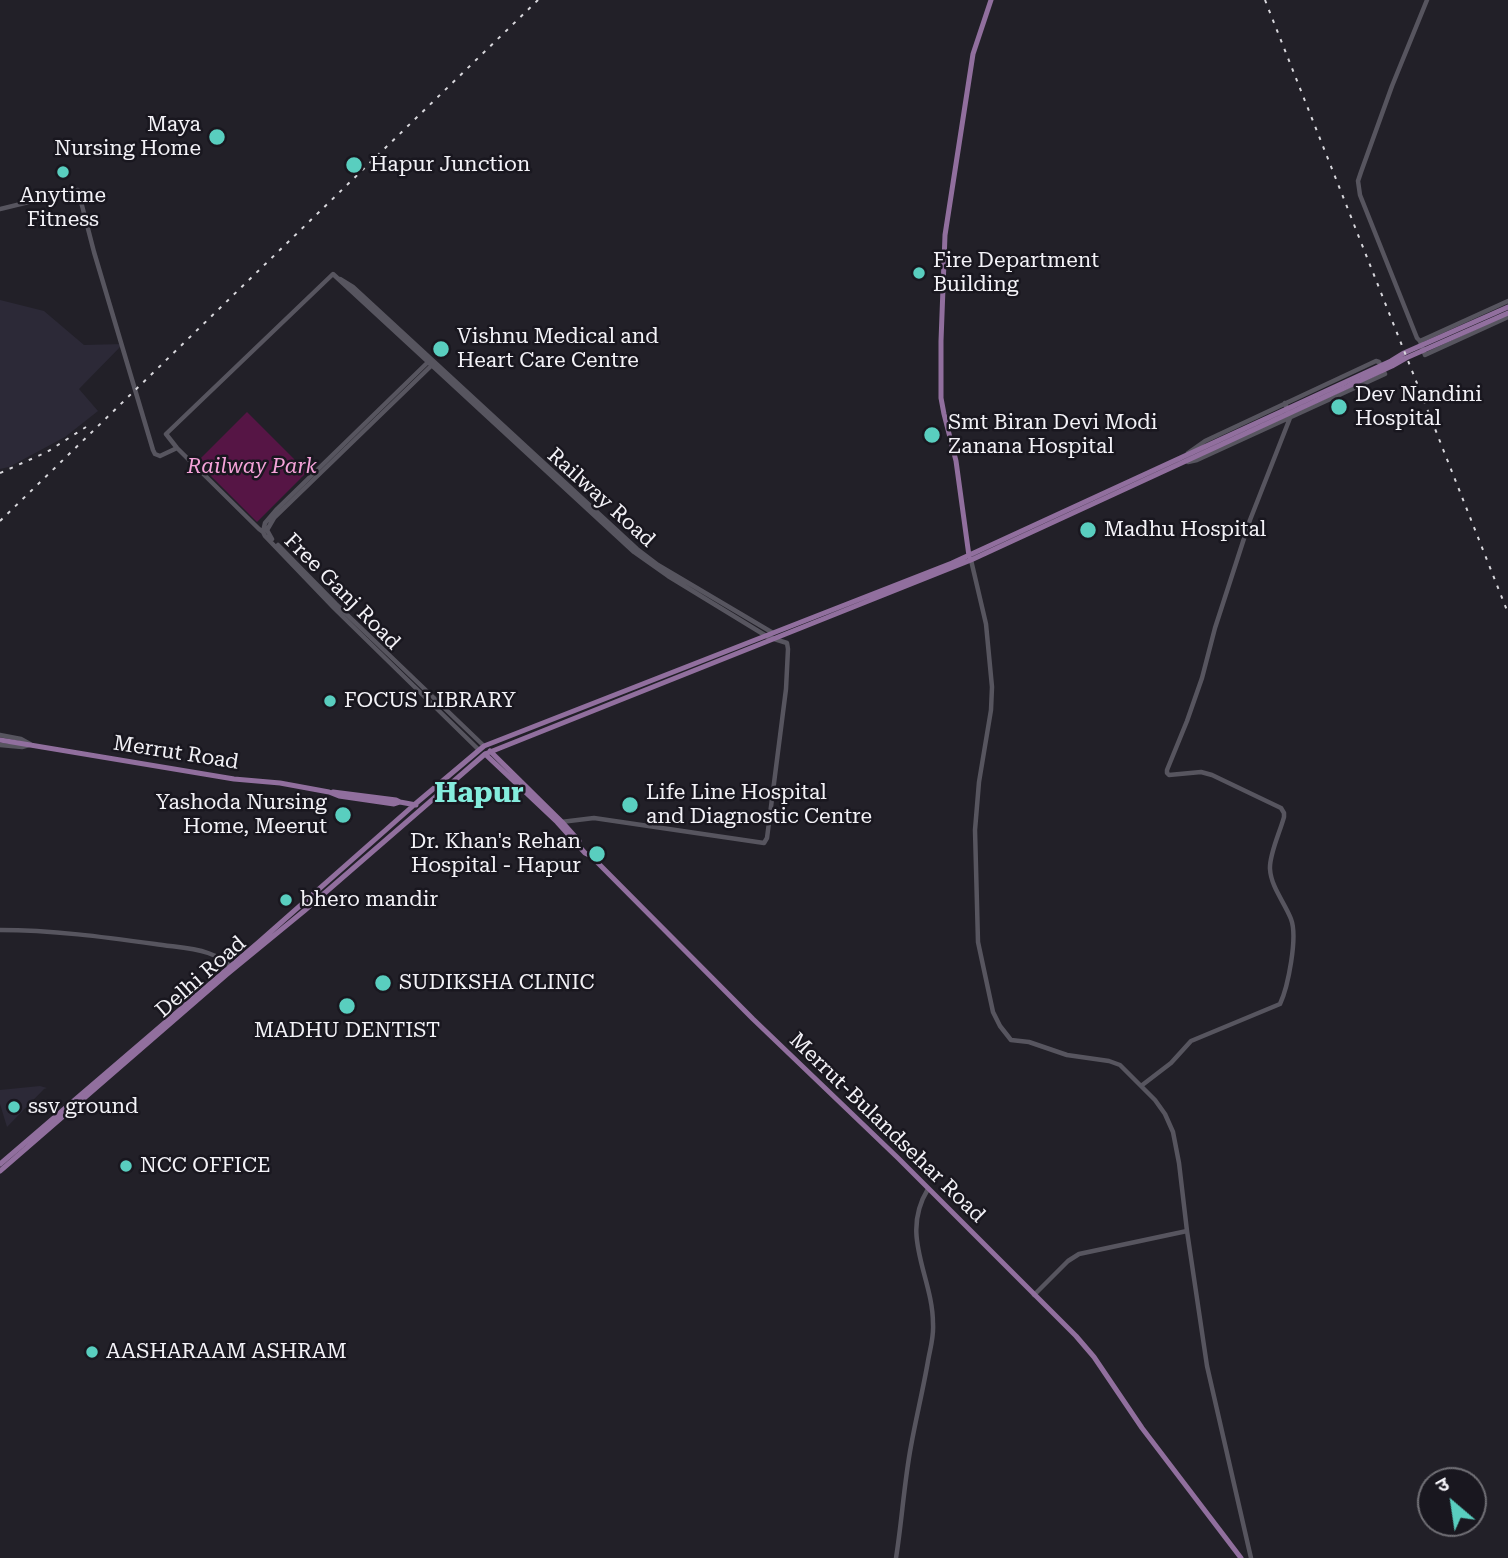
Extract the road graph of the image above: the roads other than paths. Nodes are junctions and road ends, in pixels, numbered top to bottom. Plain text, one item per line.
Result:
1 (991, 0) edge
2 (1427, 0) edge
3 (0, 209) edge
4 (1508, 301) edge
5 (1508, 307) edge
6 (1508, 315) edge
7 (1420, 341) junction
8 (431, 363) junction
9 (1285, 403) junction
10 (1290, 418) junction
11 (177, 448) junction
12 (1205, 450) junction
13 (1176, 463) junction
14 (320, 470) junction
15 (263, 532) junction
16 (970, 558) junction
17 (723, 606) junction
18 (775, 636) junction
19 (768, 637) junction
20 (0, 740) edge
21 (30, 744) junction
22 (485, 751) junction
23 (448, 781) junction
24 (414, 805) junction
25 (422, 807) junction
26 (559, 822) junction
27 (314, 898) junction
28 (0, 930) edge
29 (232, 968) junction
30 (154, 1035) junction
31 (1141, 1086) junction
32 (0, 1164) edge
33 (0, 1171) edge
34 (928, 1189) junction
35 (1187, 1231) junction
36 (1034, 1295) junction
37 (895, 1558) edge
38 (1241, 1558) edge
39 (1251, 1558) edge

1 - 16 main road
2 - 7 street
3 - 11 street
4 - 7 street
5 - 12 main road
6 - 7 street
6 - 12 main road
8 - 11 street, Railway Road
8 - 14 street, Free Ganj Road
8 - 17 street, Railway Road
9 - 10 street
9 - 10 street
9 - 13 street
10 - 13 street
10 - 31 street
11 - 15 street
12 - 13 main road
13 - 16 main road
14 - 15 street, Free Ganj Road
14 - 22 street
15 - 22 street, Free Ganj Road
16 - 18 main road
16 - 31 street
17 - 18 street
17 - 19 street, Railway Road
18 - 19 main road
18 - 22 main road
18 - 26 street
19 - 22 main road
20 - 21 main road, Merrut Road
20 - 21 street
20 - 21 street
21 - 24 main road, Merrut Road
22 - 23 main road
22 - 26 main road
23 - 24 main road, Delhi Road
23 - 25 main road, Delhi Road
24 - 25 main road, Merrut Road
24 - 27 main road, Delhi Road
25 - 27 main road, Delhi Road
26 - 34 main road, Merrut-Bulandsehar Road
27 - 29 main road, Delhi Road
28 - 29 street
29 - 30 main road, Delhi Road
30 - 32 main road, Delhi Road
30 - 33 main road, Delhi Road
31 - 35 street
34 - 36 main road, Merrut-Bulandsehar Road
34 - 37 street
35 - 36 street
35 - 39 street
36 - 38 main road, Merrut-Bulandsehar Road

